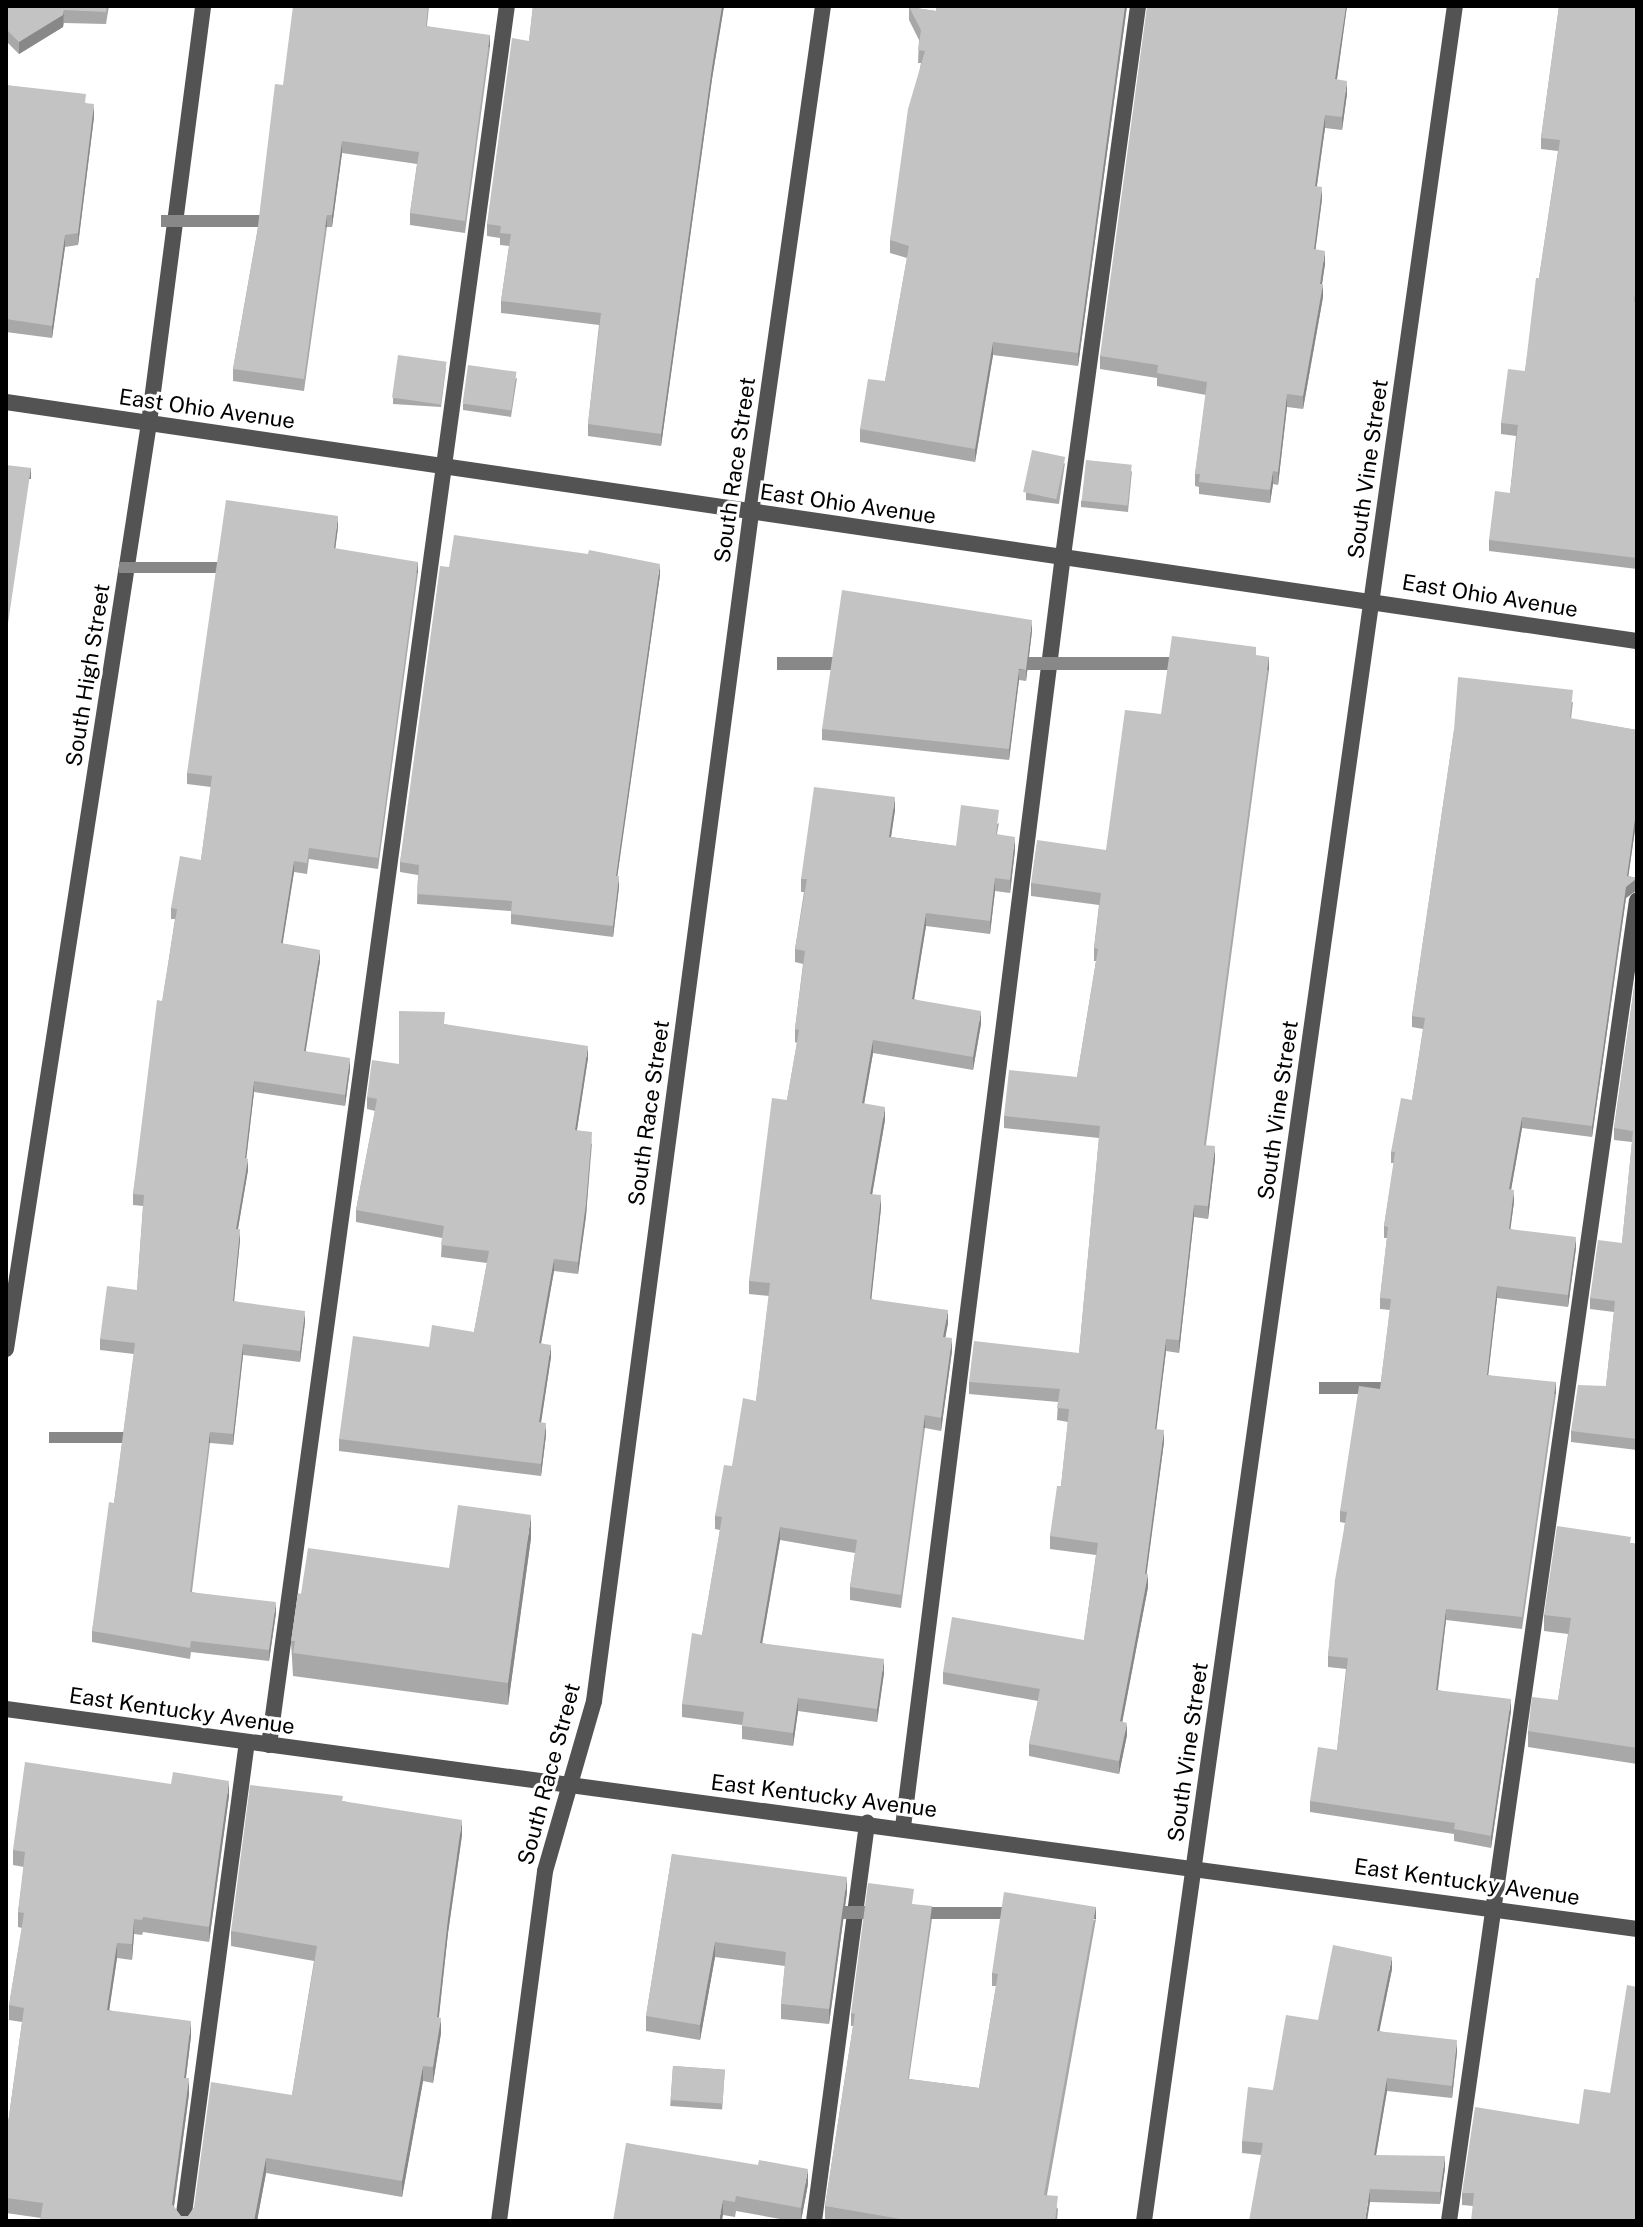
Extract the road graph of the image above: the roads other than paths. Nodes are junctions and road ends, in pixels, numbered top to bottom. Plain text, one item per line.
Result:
1 (203, 6) edge
2 (507, 6) edge
3 (823, 6) edge
4 (1138, 6) edge
5 (1455, 6) edge
6 (6, 402) edge
7 (149, 423) junction
8 (445, 467) junction
9 (751, 513) junction
10 (1063, 556) junction
11 (1372, 601) junction
12 (1637, 641) edge
13 (1637, 900) edge
14 (6, 1349) edge
15 (6, 1709) edge
16 (247, 1742) junction
17 (269, 1745) junction
18 (569, 1786) junction
19 (867, 1823) junction
20 (903, 1827) junction
21 (1194, 1867) junction
22 (1492, 1907) junction
23 (1637, 1929) edge
24 (183, 2221) edge
25 (499, 2221) edge
26 (814, 2221) edge
27 (1144, 2221) edge
28 (1449, 2221) edge

1 - 7 street, South High Street
2 - 8 street
3 - 9 street, South Race Street
4 - 10 street
5 - 11 street, South Vine Street
6 - 7 street, East Ohio Avenue
7 - 8 street, East Ohio Avenue
7 - 14 street, South High Street
8 - 9 street, East Ohio Avenue
8 - 17 street
9 - 10 street, East Ohio Avenue
9 - 18 street, South Race Street
10 - 11 street, East Ohio Avenue
10 - 20 street
11 - 12 street, East Ohio Avenue
11 - 21 street, South Vine Street
13 - 22 street
15 - 16 street, East Kentucky Avenue
16 - 17 street, East Kentucky Avenue
16 - 24 street
17 - 18 street, East Kentucky Avenue
18 - 19 street, East Kentucky Avenue
18 - 25 street, South Race Street
19 - 20 street, East Kentucky Avenue
19 - 26 street
20 - 21 street, East Kentucky Avenue
21 - 22 street, East Kentucky Avenue
21 - 27 street, South Vine Street
22 - 23 street, East Kentucky Avenue
22 - 28 street

